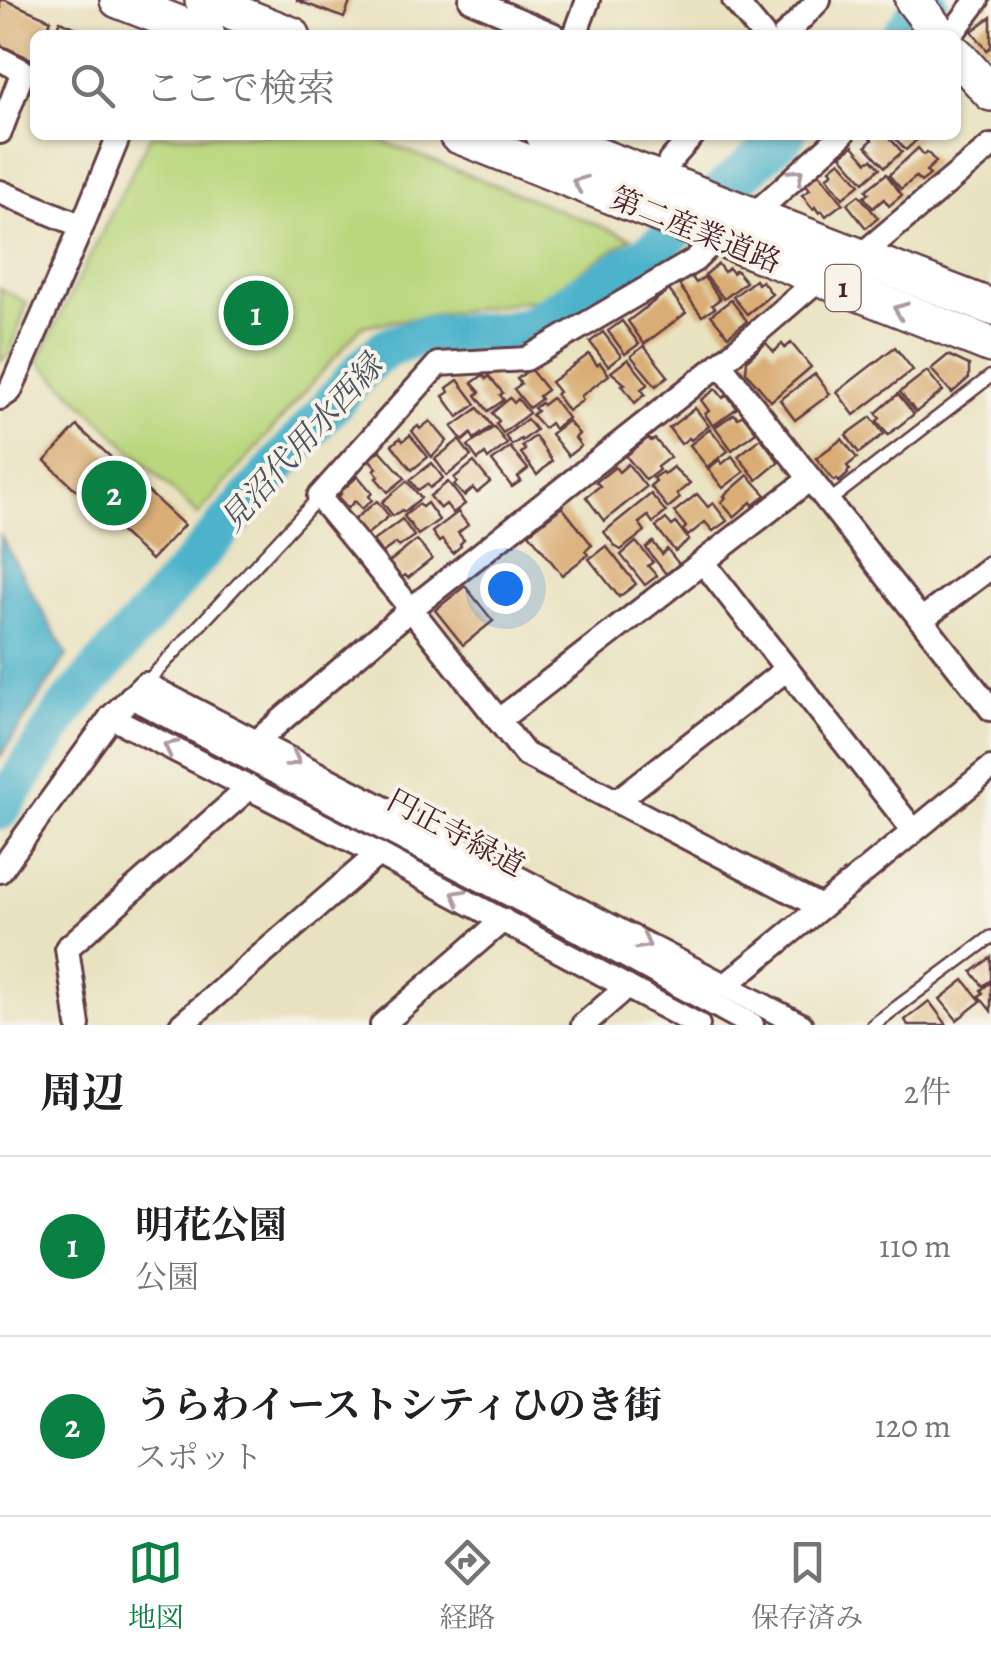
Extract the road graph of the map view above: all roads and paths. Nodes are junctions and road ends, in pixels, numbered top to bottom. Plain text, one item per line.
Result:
1 (118, 0) edge
2 (204, 0) edge
3 (473, 0) edge
4 (588, 0) edge
5 (734, 0) edge
6 (818, 0) edge
7 (913, 0) edge
8 (977, 0) edge
9 (162, 27) edge
10 (279, 30) edge
11 (542, 30) edge
12 (577, 30) edge
13 (759, 30) edge
14 (790, 30) edge
15 (936, 30) edge
16 (956, 30) edge
17 (0, 59) edge
18 (961, 60) edge
19 (991, 93) edge
20 (0, 132) edge
21 (117, 140) edge
22 (473, 140) edge
23 (554, 140) edge
24 (689, 140) edge
25 (833, 140) edge
26 (991, 146) edge
27 (0, 192) edge
28 (702, 212) junction
29 (82, 226) junction
30 (860, 256) junction
31 (819, 279) junction
32 (991, 306) edge
33 (991, 345) edge
34 (720, 364) junction
35 (991, 376) edge
36 (0, 398) edge
37 (810, 478) junction
38 (319, 498) junction
39 (828, 502) junction
40 (703, 562) junction
41 (991, 566) edge
42 (411, 609) junction
43 (921, 620) junction
44 (787, 669) junction
45 (138, 690) junction
46 (991, 709) edge
47 (111, 717) junction
48 (498, 720) junction
49 (256, 740) junction
50 (991, 768) edge
51 (250, 787) junction
52 (617, 801) junction
53 (913, 830) junction
54 (378, 854) junction
55 (0, 871) edge
56 (822, 907) junction
57 (578, 919) junction
58 (504, 920) junction
59 (991, 937) edge
60 (562, 952) junction
61 (627, 986) junction
62 (726, 986) junction
63 (78, 1025) edge
64 (182, 1025) edge
65 (382, 1025) edge
66 (584, 1025) edge
67 (698, 1025) edge
68 (752, 1025) edge
69 (801, 1025) edge
70 (872, 1025) edge

1 - 9 main road
2 - 10 main road
3 - 11 street
4 - 12 street
5 - 13 street
6 - 14 street
7 - 15 main road
8 - 16 street
17 - 20 street
18 - 19 main road
21 - 29 street
28 -> 22 main road, 第二産業道路 / 1
23 - 28 main road, 第二産業道路 / 1
24 - 28 street
28 -> 25 street
26 - 30 street
27 - 29 street
28 - 30 main road, 第二産業道路 / 1
28 - 31 main road, 第二産業道路 / 1
28 - 38 street
29 - 36 street
30 - 32 main road, 第二産業道路 / 1
33 -> 31 main road, 第二産業道路 / 1
31 - 34 street
34 - 37 street
34 - 42 street
35 - 39 lane
37 - 39 street
37 - 40 street
38 - 42 street
38 - 45 lane
39 - 43 street
40 - 44 street
40 - 48 street
41 - 43 street
42 - 48 street
42 - 49 street
43 - 46 street
44 - 52 street
44 - 53 street
45 - 47 street
45 - 49 street
45 - 57 street, 円正寺緑道
51 -> 47 street
47 - 55 street
48 - 52 street
49 -> 57 street
50 - 53 street
51 - 54 street
51 - 63 street
52 - 56 street
53 - 56 street
58 -> 54 street
54 - 64 street
56 - 62 street
57 - 60 street
57 -> 62 street
57 - 68 street, 円正寺緑道
58 - 60 street
58 - 65 street
59 - 70 lane
60 - 61 street
61 - 66 street
61 - 67 street
62 - 69 street

